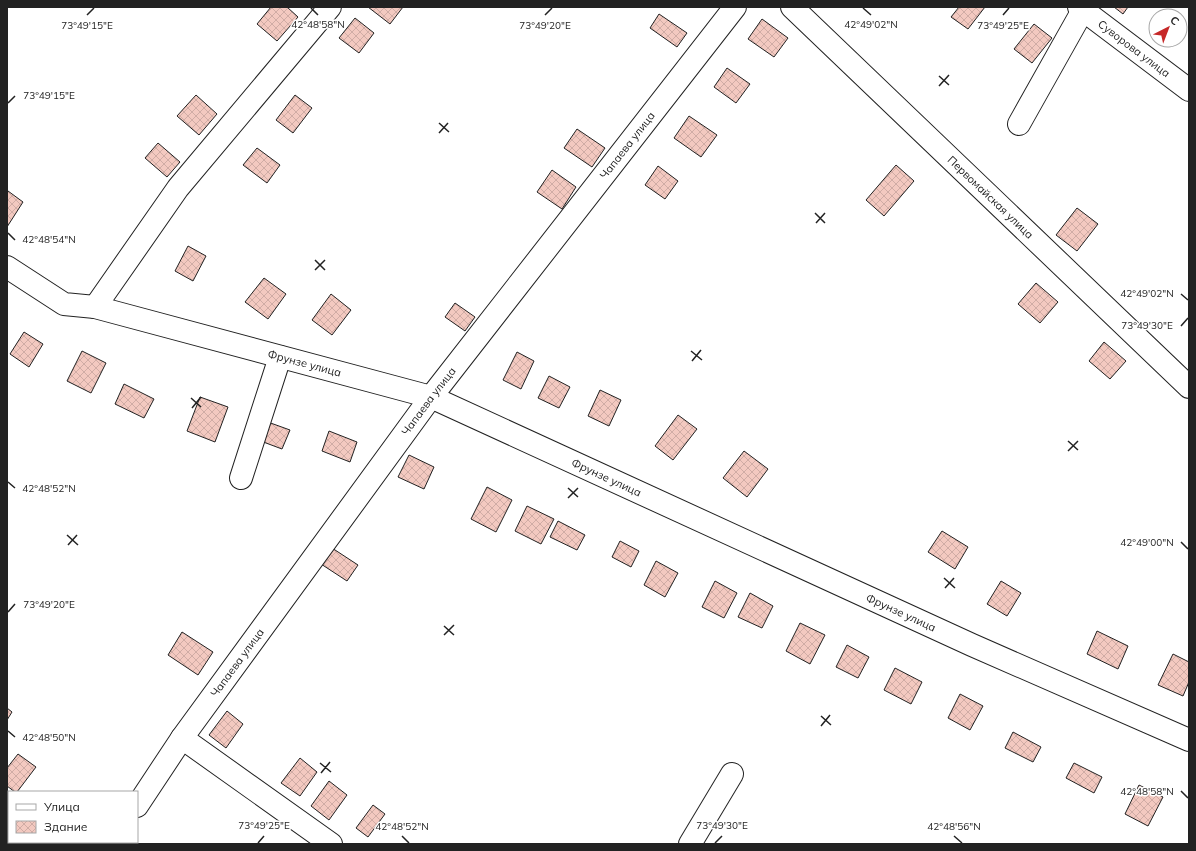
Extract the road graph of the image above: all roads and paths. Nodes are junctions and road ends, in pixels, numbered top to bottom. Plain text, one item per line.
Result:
1 (330, 7) edge
2 (735, 7) edge
3 (792, 7) edge
4 (1081, 9) edge
5 (1189, 90) edge
6 (1019, 124) dead end
7 (7, 267) edge
8 (95, 307) junction
9 (280, 357) junction
10 (1189, 387) edge
11 (431, 397) junction
12 (241, 478) dead end
13 (182, 738) junction
14 (1189, 740) edge
15 (732, 774) dead end
16 (138, 804) edge
17 (331, 844) edge
18 (690, 844) edge

1 - 8 street
2 - 11 street, Чапаева улица
3 - 10 street, Первомайская улица
4 - 5 street, Суворова улица
4 - 6 street
7 - 8 street, Фрунзе улица
8 - 9 street, Фрунзе улица
9 - 11 street, Фрунзе улица
9 - 12 street
11 - 13 street, Чапаева улица
11 - 14 street, Фрунзе улица
13 - 16 street, Чапаева улица
13 - 17 street
15 - 18 street

